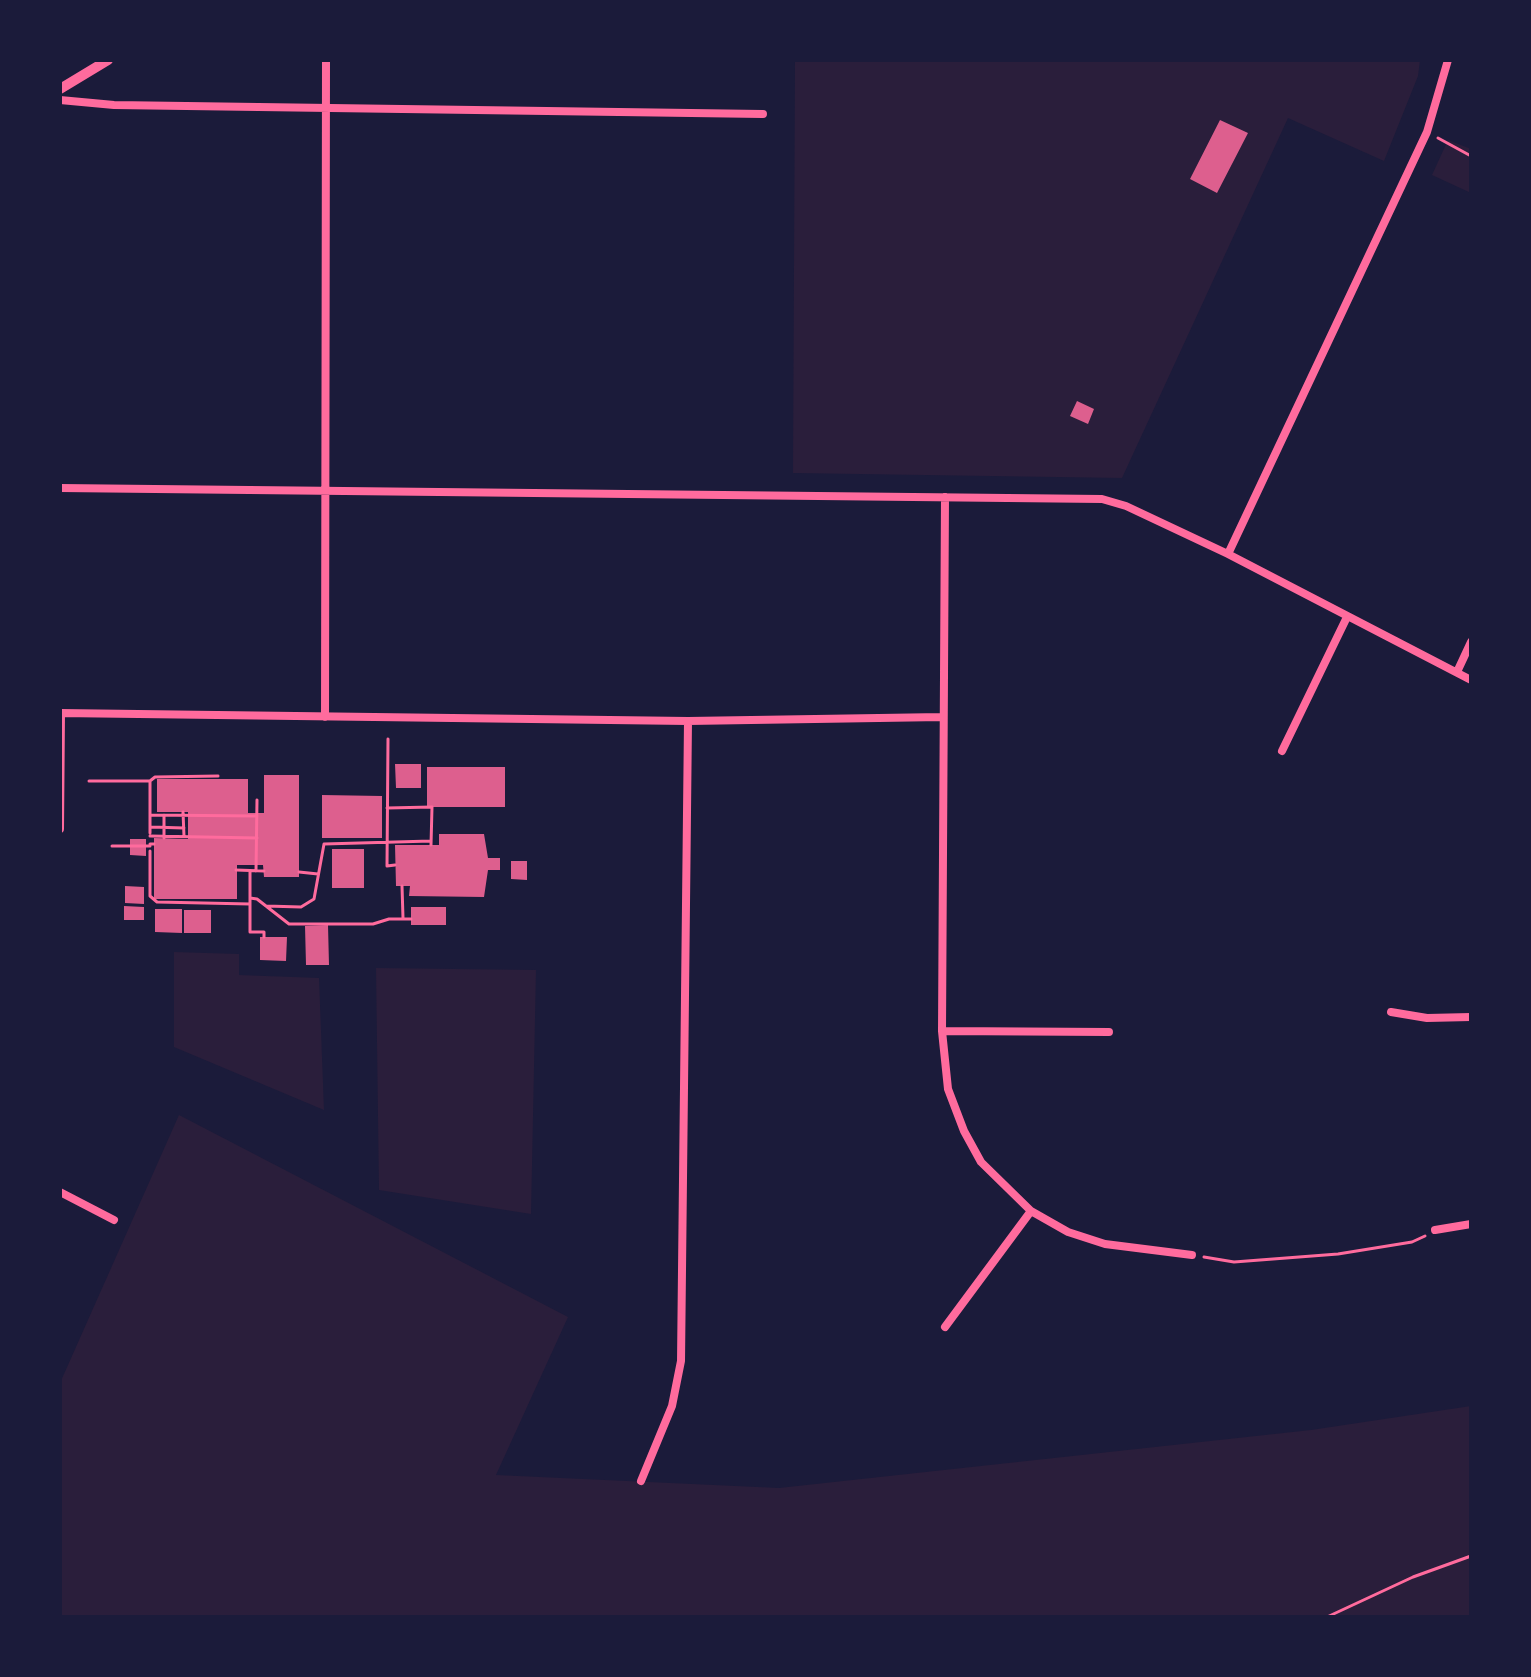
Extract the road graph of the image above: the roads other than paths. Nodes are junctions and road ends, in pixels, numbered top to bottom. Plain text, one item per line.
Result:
1 (108, 60) edge
2 (326, 60) edge
3 (1448, 60) edge
4 (60, 89) edge
5 (60, 100) edge
6 (327, 107) junction
7 (763, 114) dead end
8 (60, 488) edge
9 (325, 490) junction
10 (945, 497) junction
11 (1228, 554) junction
12 (1347, 617) junction
13 (1471, 642) edge
14 (1457, 672) junction
15 (1471, 680) edge
16 (60, 713) edge
17 (325, 717) junction
18 (942, 717) junction
19 (688, 721) junction
20 (1282, 751) dead end
21 (60, 829) edge
22 (1391, 1012) dead end
23 (1471, 1017) edge
24 (942, 1031) junction
25 (1109, 1032) dead end
26 (60, 1192) edge
27 (1031, 1211) junction
28 (114, 1220) dead end
29 (1471, 1224) edge
30 (1435, 1230) road end
31 (1192, 1255) road end
32 (945, 1327) dead end
33 (641, 1481) dead end

1 - 4 street
2 - 6 street
3 - 11 street
5 - 6 street
6 - 7 street
6 - 9 street
8 - 9 street
9 - 10 street
9 - 17 street
10 - 11 street
10 - 18 street
11 - 12 street
12 - 14 street
12 - 20 street
13 - 14 street
14 - 15 street
16 - 17 street
16 - 21 street
17 - 19 street
18 - 19 street
18 - 24 street
19 - 33 street
22 - 23 street
24 - 25 street
24 - 27 street
26 - 28 street
27 - 31 street
27 - 32 street
29 - 30 street

